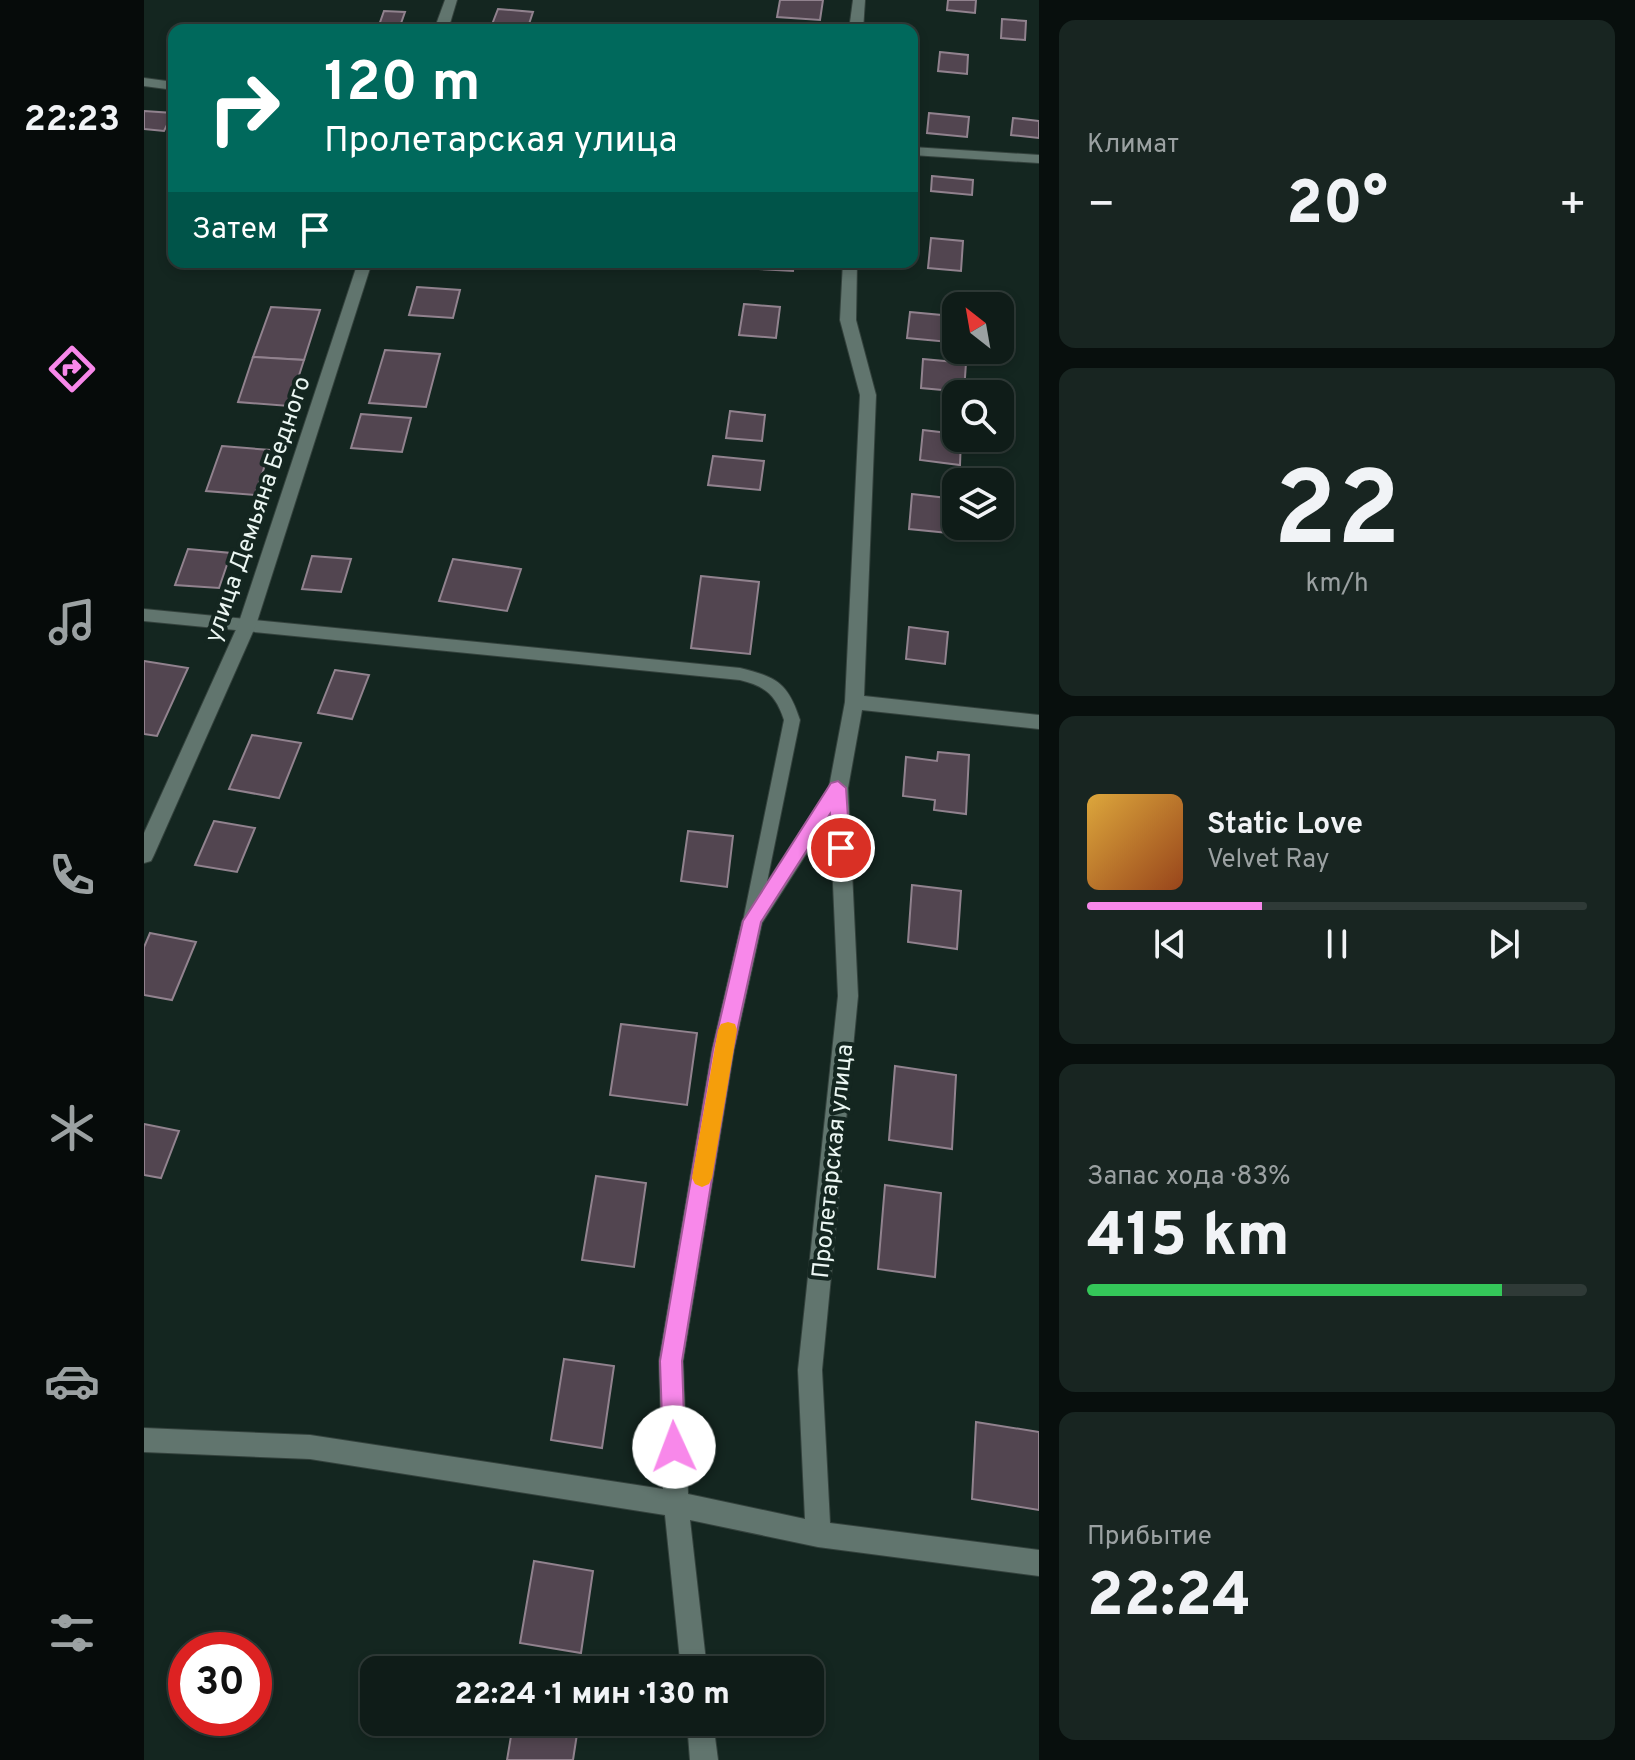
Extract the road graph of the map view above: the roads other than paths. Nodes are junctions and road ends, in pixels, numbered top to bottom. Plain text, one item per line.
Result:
1 (451, 0) edge
2 (859, 0) edge
3 (443, 24) edge
4 (857, 24) edge
5 (144, 82) edge
6 (168, 85) edge
7 (918, 151) edge
8 (1039, 159) edge
9 (363, 268) edge
10 (850, 268) edge
11 (144, 615) edge
12 (247, 625) junction
13 (854, 702) junction
14 (1039, 722) edge
15 (838, 788) junction
16 (144, 855) edge
17 (752, 921) junction
18 (144, 1440) edge
19 (676, 1504) junction
20 (818, 1534) junction
21 (1039, 1563) edge
22 (692, 1656) edge
23 (701, 1736) edge
24 (704, 1760) edge

1 - 3 street
2 - 4 street
5 - 6 street
7 - 8 street
9 - 12 street, улица Демьяна Бедного
10 - 13 street, Пролетарская улица
11 - 12 lane
12 - 16 street, улица Демьяна Бедного
12 - 17 lane
13 - 14 street
13 - 15 street, Пролетарская улица
15 - 17 street, Пролетарская улица
15 - 20 street, Пролетарская улица
17 - 19 street, Пролетарская улица
18 - 19 street
19 - 20 street
19 - 22 street, Пролетарская улица
20 - 21 street
23 - 24 street

